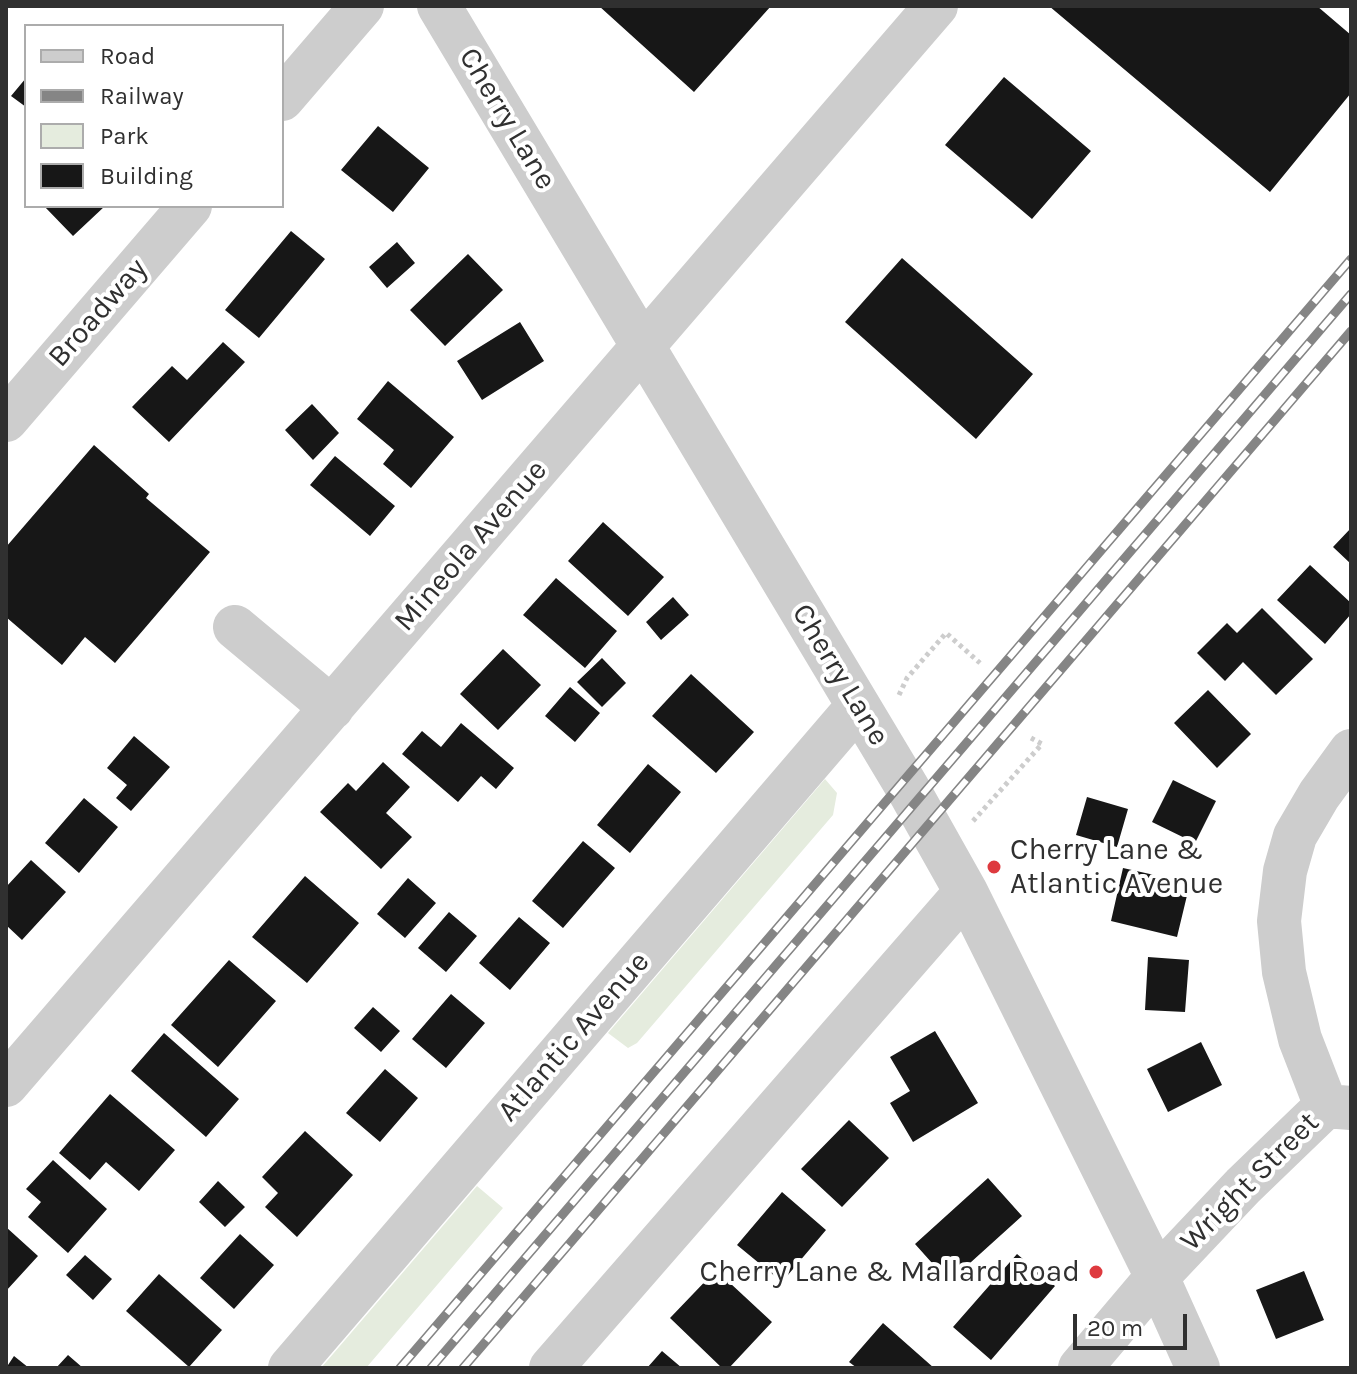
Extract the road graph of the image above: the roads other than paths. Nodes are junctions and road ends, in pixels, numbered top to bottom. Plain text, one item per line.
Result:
1 (362, 6) edge
2 (439, 6) edge
3 (936, 6) edge
4 (284, 97) edge
5 (188, 208) edge
6 (643, 346) junction
7 (6, 420) edge
8 (235, 627) dead end
9 (858, 706) junction
10 (332, 708) junction
11 (1351, 751) edge
12 (966, 892) junction
13 (6, 1085) edge
14 (1338, 1107) edge
15 (1157, 1277) junction
16 (290, 1368) edge
17 (551, 1368) edge
18 (1080, 1368) edge
19 (1198, 1368) edge

1 - 4 street
2 - 6 street, Cherry Lane
3 - 6 street, Mineola Avenue
5 - 7 street, Broadway
6 - 9 street, Cherry Lane
6 - 10 street, Mineola Avenue
8 - 10 street
9 - 12 street, Cherry Lane
9 - 16 street, Atlantic Avenue
10 - 13 street, Mineola Avenue
11 - 14 street
12 - 15 street, Cherry Lane
12 - 17 street
14 - 15 street, Wright Street
15 - 18 street, Wright Street
15 - 19 street, Cherry Lane

